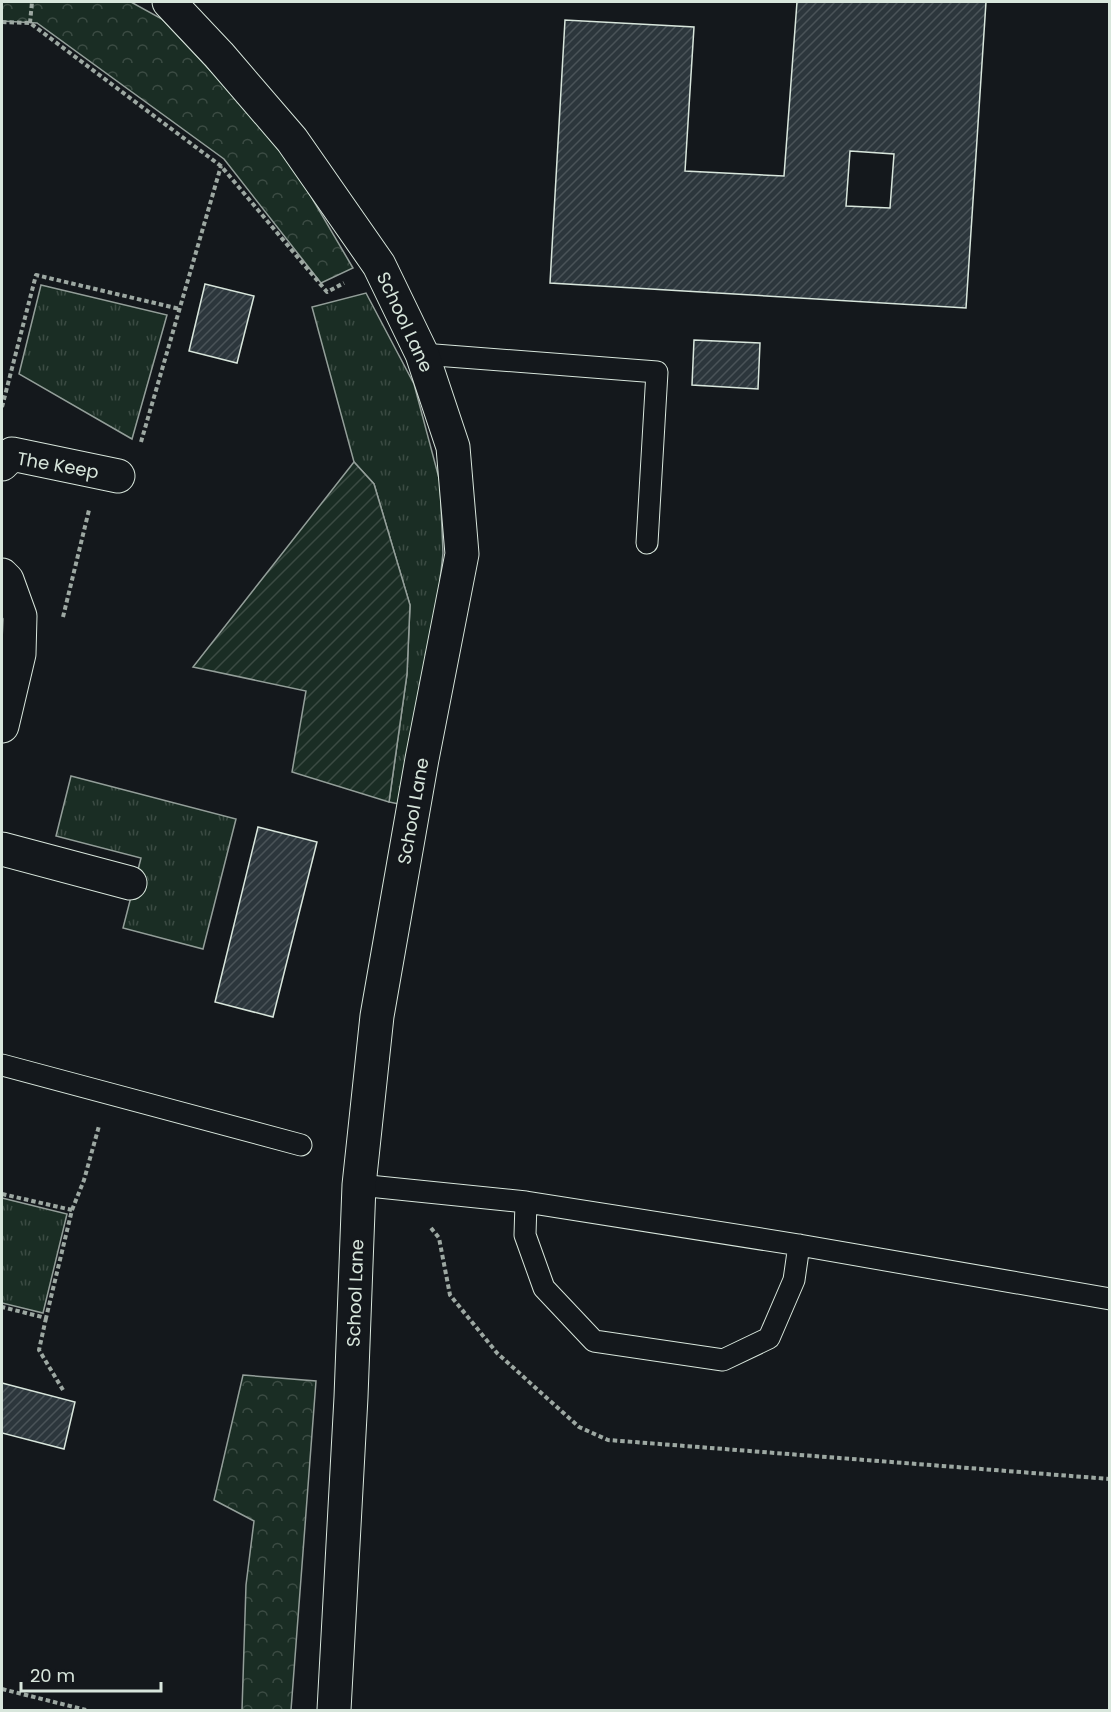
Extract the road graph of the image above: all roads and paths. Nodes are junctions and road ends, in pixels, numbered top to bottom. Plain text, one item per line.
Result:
1 (32, 2) edge
2 (169, 2) edge
3 (2, 22) edge
4 (30, 23) junction
5 (221, 166) junction
6 (379, 265) junction
7 (180, 309) junction
8 (422, 354) junction
9 (2, 407) edge
10 (2, 464) edge
11 (118, 476) junction
12 (647, 543) dead end
13 (2, 574) edge
14 (63, 618) dead end
15 (2, 726) edge
16 (2, 849) edge
17 (130, 883) dead end
18 (2, 1065) edge
19 (108, 1094) junction
20 (301, 1145) dead end
21 (359, 1185) junction
22 (401, 1190) junction
23 (2, 1194) edge
24 (526, 1202) junction
25 (72, 1210) junction
26 (799, 1245) junction
27 (1110, 1299) edge
28 (2, 1307) edge
29 (46, 1318) junction
30 (63, 1390) dead end
31 (1110, 1479) edge
32 (2, 1689) edge
33 (86, 1710) edge
34 (334, 1710) edge

1 - 4 path
2 - 6 street, School Lane
3 - 4 path
4 - 5 path
5 - 6 path
5 - 7 path
6 - 8 street, School Lane
7 - 9 path
7 - 11 path
8 - 12 lane
8 - 21 street, School Lane
10 - 11 street, The Keep
11 - 14 path
13 - 15 street
16 - 17 street
18 - 19 lane
19 - 20 lane
19 - 25 path
21 - 22 lane
21 - 34 street, School Lane
22 - 24 lane
22 - 31 path
23 - 25 path
24 - 26 lane
24 - 26 lane
25 - 29 path
26 - 27 lane
28 - 29 path
29 - 30 path
32 - 33 path

